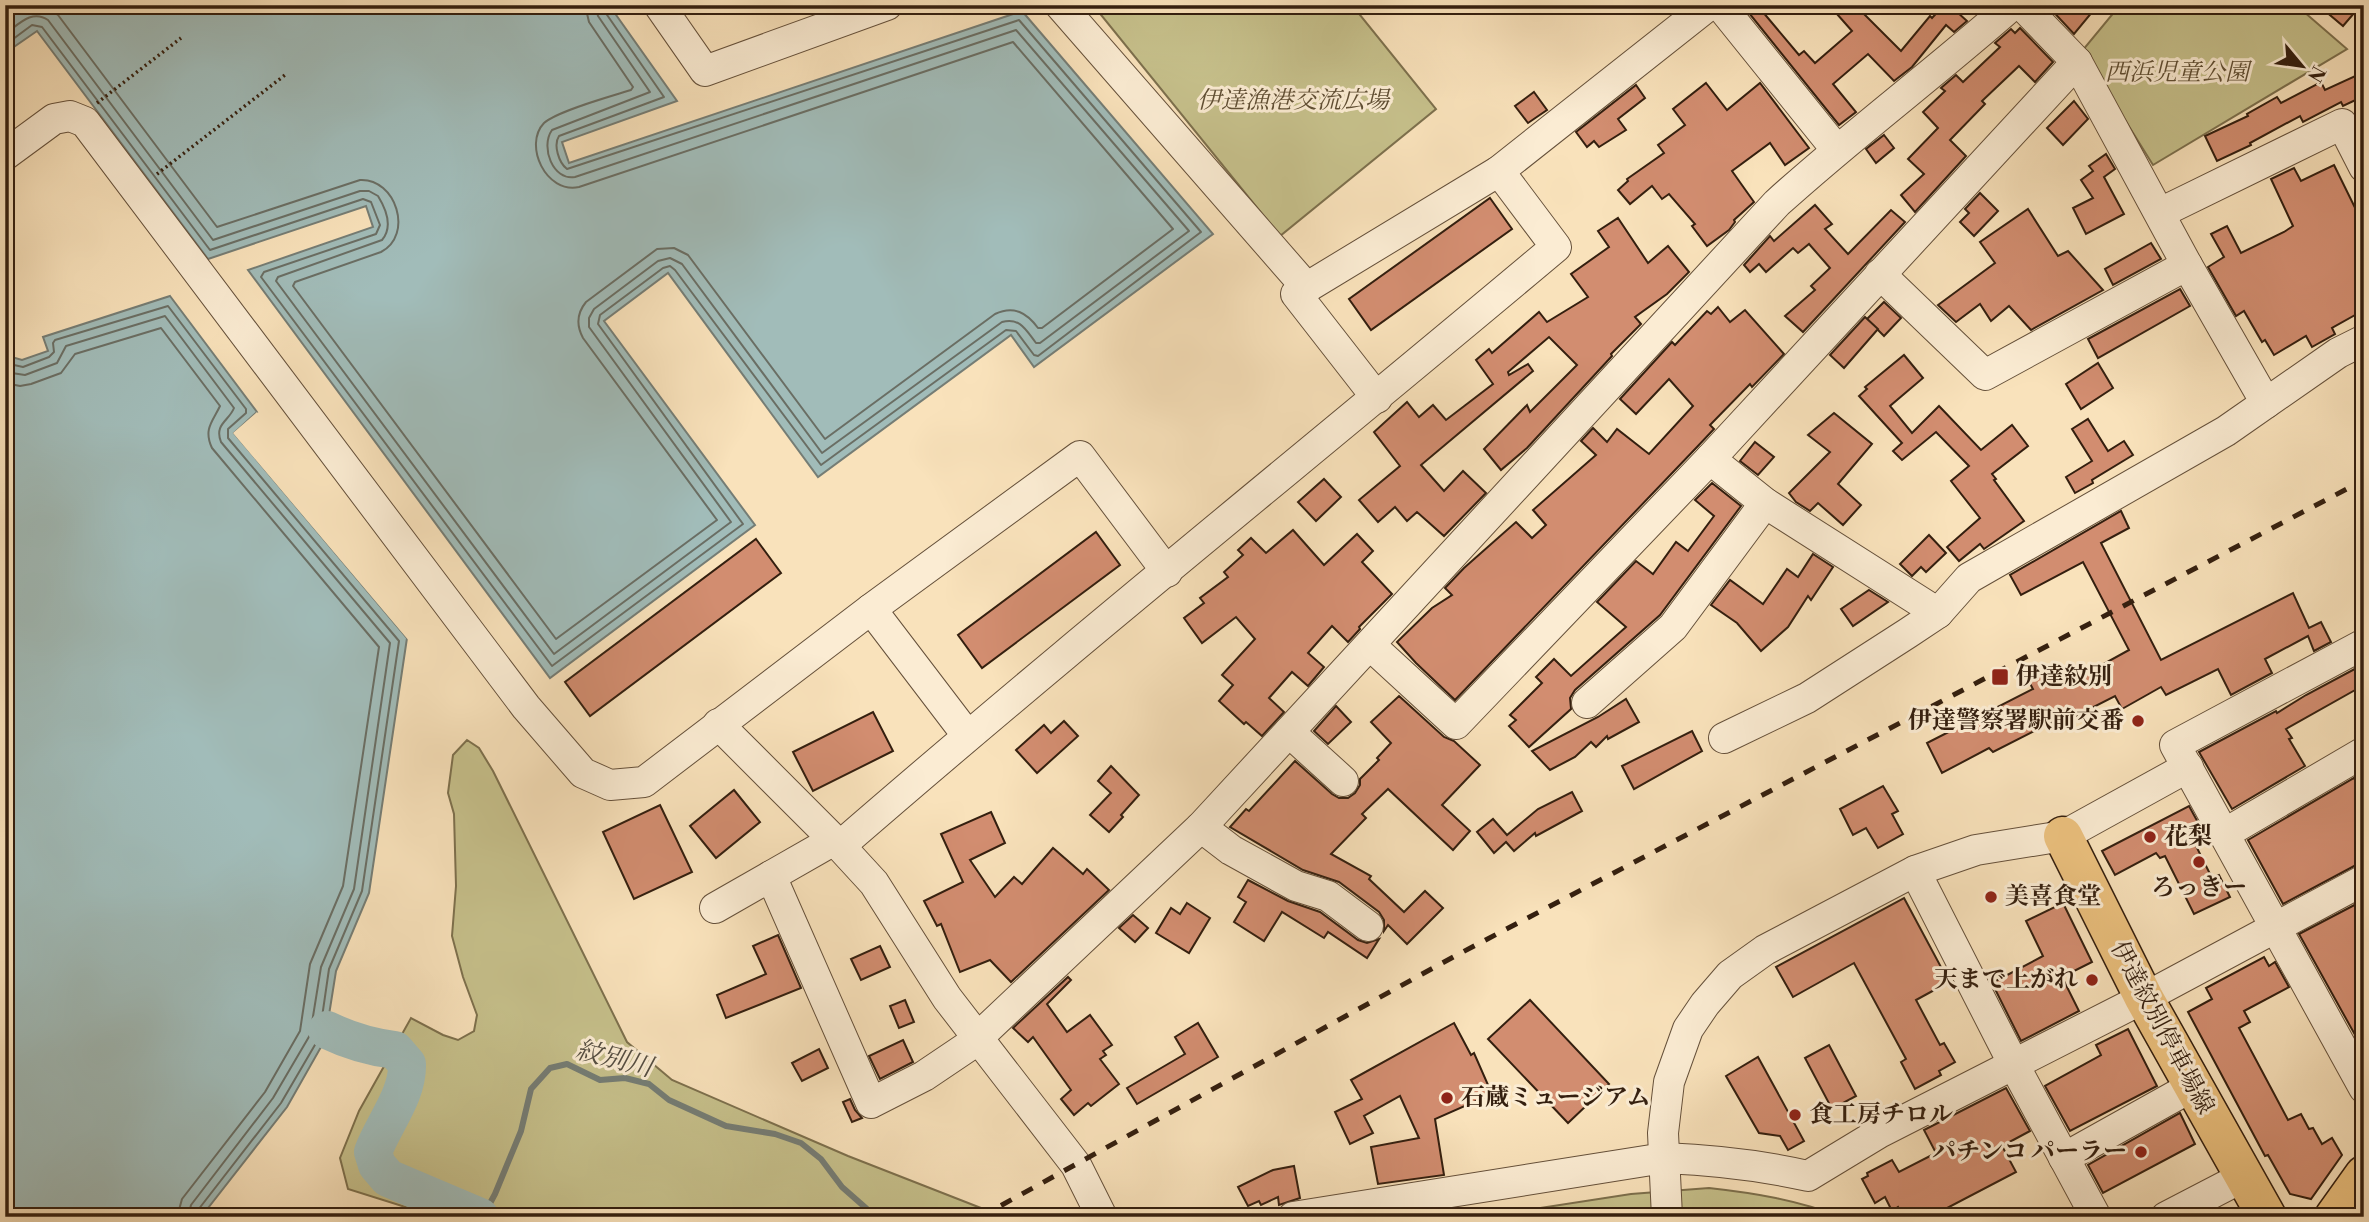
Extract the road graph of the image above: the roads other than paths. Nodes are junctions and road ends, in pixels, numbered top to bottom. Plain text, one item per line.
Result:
1 (659, 5) edge
2 (887, 5) edge
3 (1060, 5) edge
4 (1709, 5) edge
5 (1720, 5) edge
6 (2012, 5) edge
7 (2022, 5) edge
8 (2077, 62) junction
9 (1836, 149) junction
10 (5, 155) edge
11 (2364, 167) edge
12 (1499, 171) junction
13 (2160, 213) junction
14 (2187, 265) junction
15 (1880, 274) junction
16 (1307, 288) junction
17 (2364, 340) edge
18 (1377, 398) junction
19 (2266, 403) junction
20 (1710, 459) junction
21 (1765, 503) junction
22 (1167, 572) junction
23 (871, 609) junction
24 (1938, 612) junction
25 (2364, 644) edge
26 (1370, 645) junction
27 (1587, 703) dead end
28 (718, 724) junction
29 (1290, 732) junction
30 (967, 735) junction
31 (1724, 738) dead end
32 (2364, 752) edge
33 (2188, 767) junction
34 (1343, 781) dead end
35 (1202, 827) junction
36 (2224, 834) junction
37 (2063, 836) junction
38 (837, 843) junction
39 (1915, 870) junction
40 (771, 876) junction
41 (2364, 880) edge
42 (715, 908) dead end
43 (1368, 926) dead end
44 (2274, 927) junction
45 (2144, 998) junction
46 (979, 1038) junction
47 (2014, 1065) junction
48 (2193, 1086) junction
49 (2364, 1088) edge
50 (2064, 1158) junction
51 (1666, 1172) junction
52 (2364, 1175) edge
53 (2243, 1177) junction
54 (1103, 1217) edge
55 (1293, 1217) edge
56 (1667, 1217) edge
57 (2095, 1217) edge
58 (2166, 1217) edge
59 (2267, 1217) edge
60 (2334, 1217) edge

1 - 2 street
3 - 16 street
4 - 12 street
5 - 9 street
6 - 9 street
7 - 8 street
8 - 13 street
8 - 15 street
9 - 26 street
10 - 28 street
11 - 13 street
12 - 16 street
12 - 18 street
13 - 14 street
14 - 15 street
14 - 19 street
15 - 20 street
16 - 18 street
17 - 19 street
18 - 22 street
19 - 24 street
20 - 21 street
20 - 26 street
21 - 24 street
21 - 27 street
22 - 23 street
22 - 30 street
23 - 28 street
23 - 30 street
24 - 31 street
25 - 33 street
26 - 29 street
28 - 38 street
29 - 34 street
29 - 35 street
30 - 38 street
32 - 36 street
33 - 36 street
33 - 37 street
35 - 43 street
35 - 46 street
36 - 44 street
37 - 39 street
37 - 45 main road, 伊達紋別停車場線
38 - 40 street
38 - 46 street
39 - 47 street
39 - 51 street
40 - 42 street
40 - 46 street
41 - 44 street
44 - 45 street
44 - 49 street
45 - 47 street
45 - 48 main road, 伊達紋別停車場線
46 - 54 street
47 - 50 street
47 - 51 street
48 - 50 street
48 - 53 main road, 伊達紋別停車場線
50 - 57 street
51 - 55 street
51 - 56 street
52 - 60 main road
53 - 58 street
53 - 59 main road, 伊達紋別停車場線

